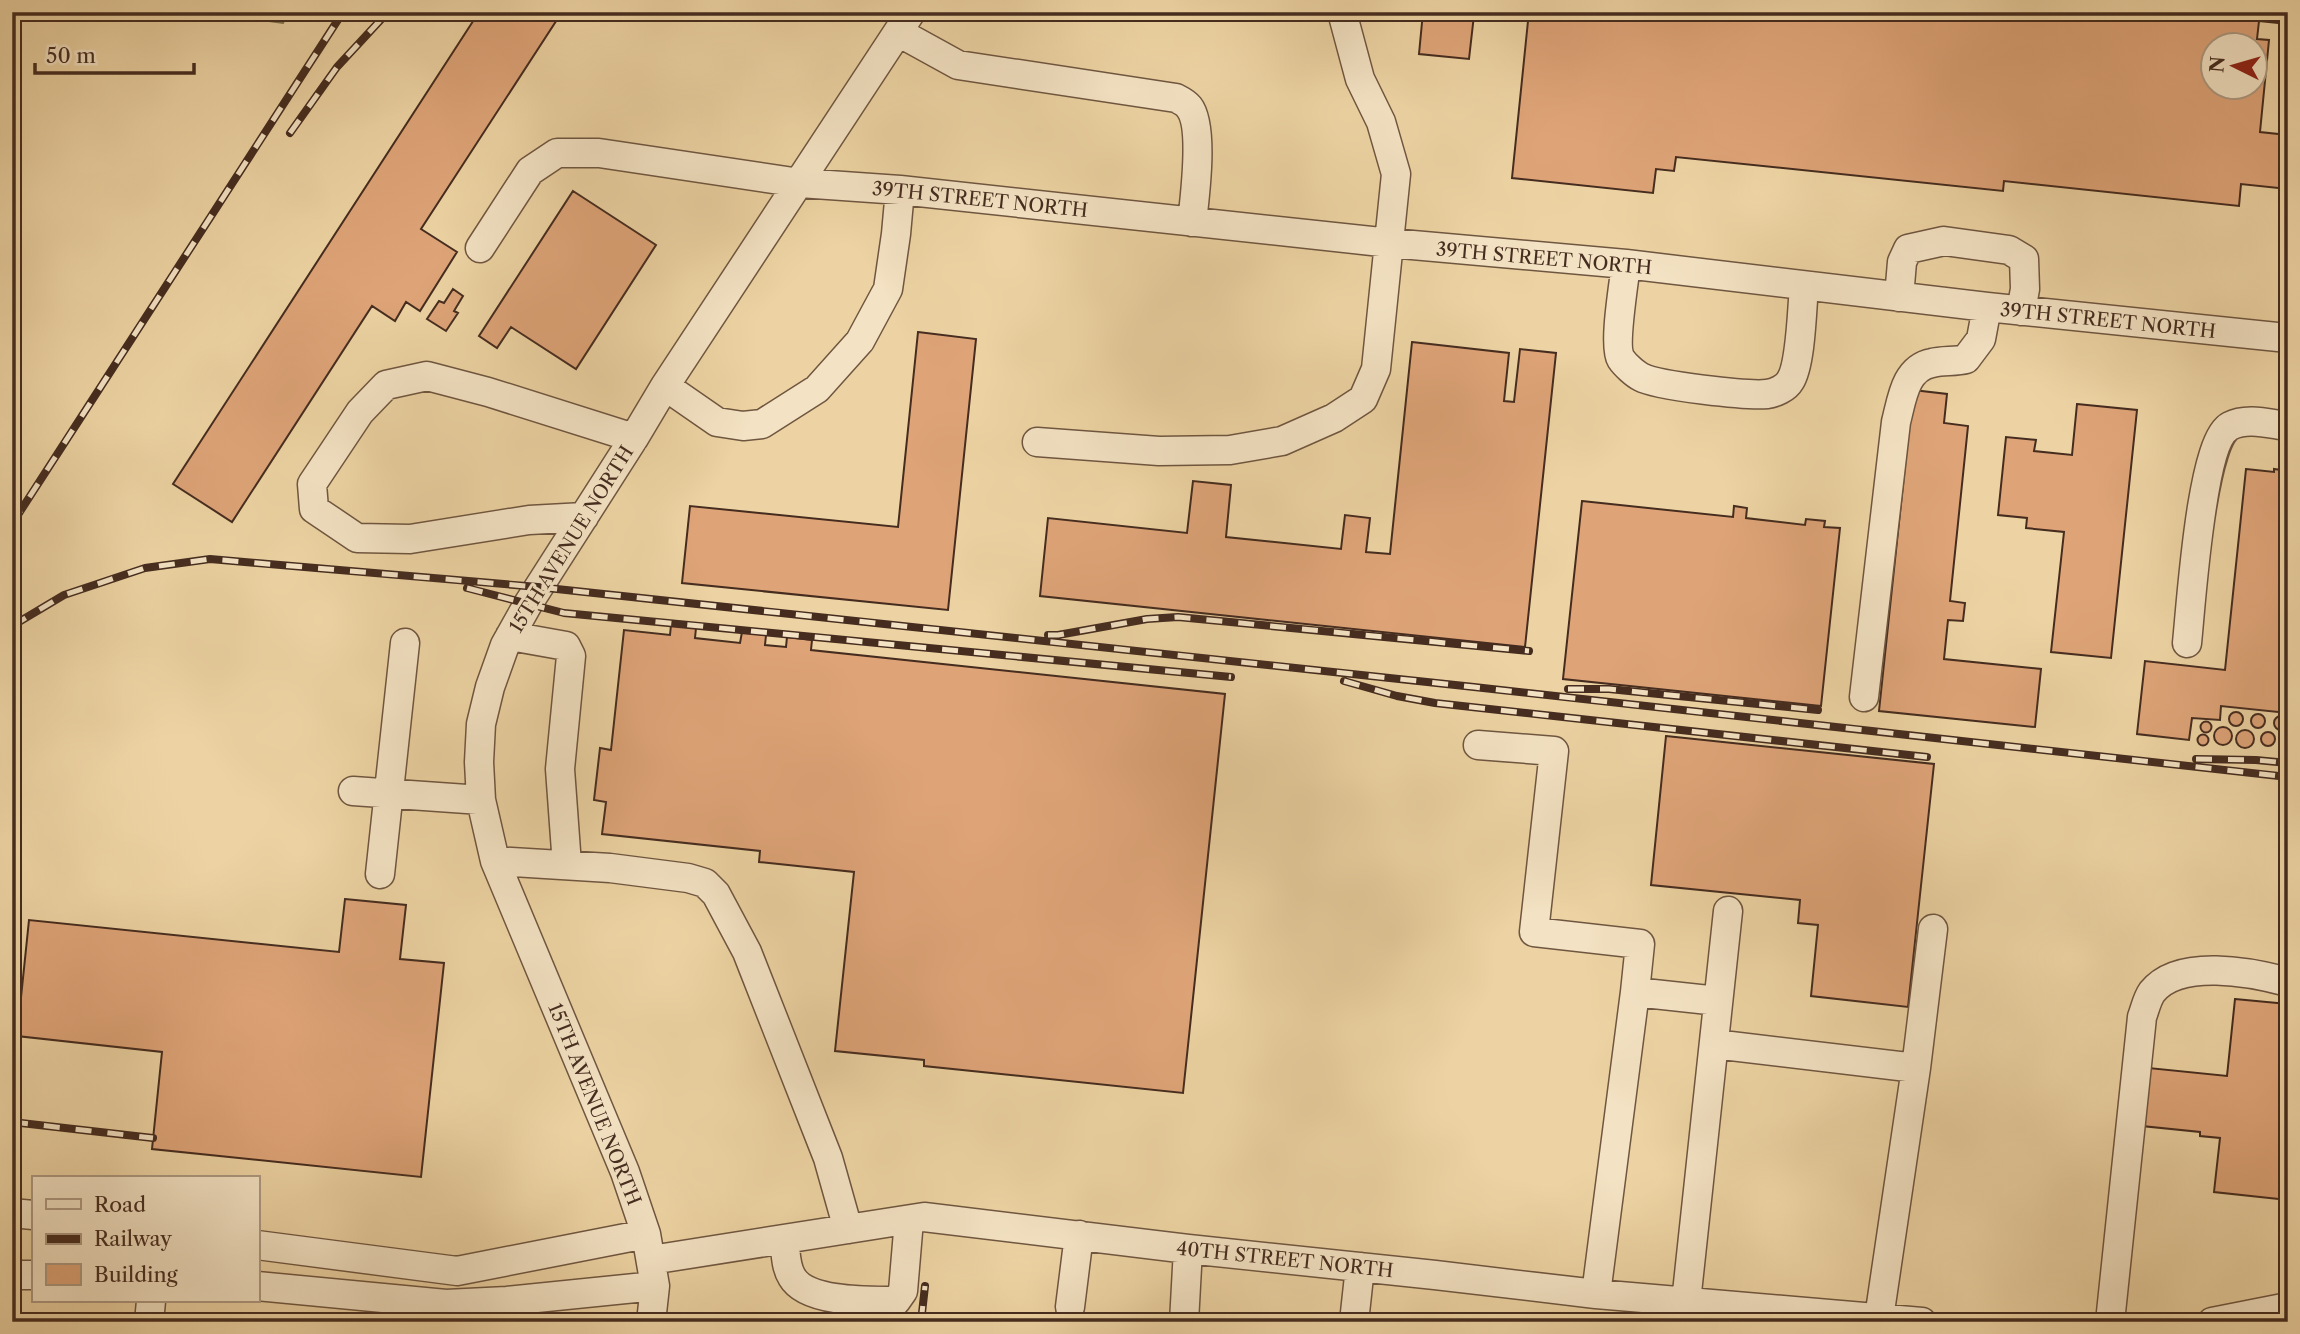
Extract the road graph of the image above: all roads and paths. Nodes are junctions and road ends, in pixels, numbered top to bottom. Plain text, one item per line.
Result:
1 (1342, 12) edge
2 (905, 22) edge
3 (800, 183) junction
4 (900, 190) junction
5 (1192, 222) junction
6 (1391, 243) junction
7 (480, 248) dead end
8 (1626, 264) junction
9 (1804, 286) junction
10 (1899, 297) junction
11 (1987, 307) junction
12 (2021, 311) junction
13 (2288, 338) edge
14 (664, 386) junction
15 (2288, 426) edge
16 (634, 438) junction
17 (1037, 442) dead end
18 (584, 517) junction
19 (510, 636) junction
20 (405, 643) dead end
21 (2187, 643) dead end
22 (1864, 697) dead end
23 (1478, 745) dead end
24 (354, 791) dead end
25 (388, 793) junction
26 (481, 800) junction
27 (495, 861) junction
28 (567, 865) junction
29 (380, 874) dead end
30 (1728, 911) dead end
31 (1933, 929) dead end
32 (2288, 982) edge
33 (1635, 992) junction
34 (1718, 1002) junction
35 (1714, 1044) junction
36 (1916, 1068) junction
37 (12, 1213) edge
38 (32, 1215) edge
39 (909, 1220) junction
40 (848, 1229) junction
41 (1079, 1236) junction
42 (784, 1239) junction
43 (259, 1245) edge
44 (1188, 1249) junction
45 (651, 1260) junction
46 (1360, 1267) junction
47 (12, 1275) edge
48 (32, 1275) edge
49 (259, 1286) edge
50 (1595, 1294) junction
51 (151, 1302) edge
52 (1686, 1302) junction
53 (1070, 1307) dead end
54 (2288, 1307) edge
55 (1732, 1314) edge
56 (1879, 1318) junction
57 (2245, 1318) edge
58 (149, 1322) edge
59 (651, 1322) edge
60 (1184, 1322) edge
61 (1354, 1322) edge
62 (1922, 1322) edge
63 (2110, 1322) edge
64 (2212, 1322) edge

1 - 6 street
2 - 3 street, 15TH AVENUE NORTH
2 - 5 street
3 - 4 street, 39TH STREET NORTH
3 - 7 street, 39TH STREET NORTH
3 - 14 street, 15TH AVENUE NORTH
4 - 5 street, 39TH STREET NORTH
4 - 14 street
5 - 6 street, 39TH STREET NORTH
6 - 8 street, 39TH STREET NORTH
6 - 17 street
8 - 9 street, 39TH STREET NORTH
8 - 9 street
9 - 10 street, 39TH STREET NORTH
10 - 11 street, 39TH STREET NORTH
10 - 12 street
11 - 12 street, 39TH STREET NORTH
11 - 22 street
12 - 13 street, 39TH STREET NORTH
14 - 16 street, 15TH AVENUE NORTH
15 - 21 street
16 - 18 street, 15TH AVENUE NORTH
16 - 18 street
18 - 19 street, 15TH AVENUE NORTH
19 - 26 street, 15TH AVENUE NORTH
19 - 28 street
20 - 25 street
23 - 33 street
24 - 25 street
25 - 26 street
25 - 29 street
26 - 27 street, 15TH AVENUE NORTH
27 - 28 street
27 - 45 street, 15TH AVENUE NORTH
28 - 40 street
30 - 34 street
31 - 36 street
32 - 63 street
33 - 34 street
33 - 50 street
34 - 35 street
35 - 36 street
35 - 52 street
36 - 56 street
37 - 38 street
39 - 40 street, 40TH STREET NORTH
39 - 41 street, 40TH STREET NORTH
39 - 42 street
40 - 42 street, 40TH STREET NORTH
41 - 44 street, 40TH STREET NORTH
41 - 53 street
42 - 45 street, 40TH STREET NORTH
43 - 45 street
44 - 46 street, 40TH STREET NORTH
44 - 60 street
45 - 49 street
45 - 59 street, 15TH AVENUE NORTH
46 - 50 street, 40TH STREET NORTH
46 - 61 street
47 - 48 street
50 - 52 street, 40TH STREET NORTH
51 - 58 street
52 - 55 street, 40TH STREET NORTH
54 - 57 street
55 - 56 street, 40TH STREET NORTH
56 - 62 street, 40TH STREET NORTH
57 - 64 street

